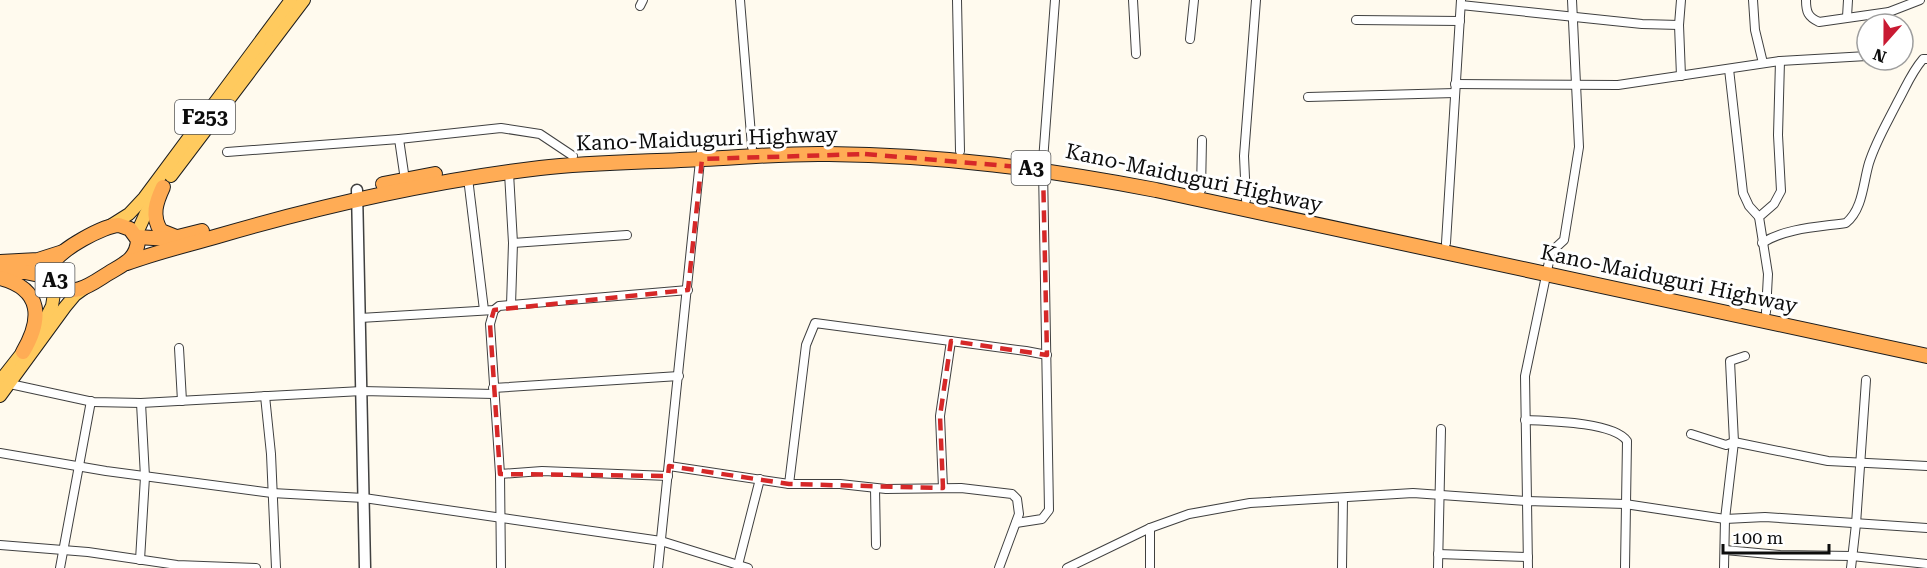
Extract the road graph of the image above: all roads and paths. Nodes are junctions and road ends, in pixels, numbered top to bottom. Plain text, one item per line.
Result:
1 (291, 0) edge
2 (304, 0) edge
3 (740, 0) edge
4 (957, 0) edge
5 (1055, 0) edge
6 (1133, 0) edge
7 (1194, 0) edge
8 (1256, 0) edge
9 (1572, 0) edge
10 (1681, 0) edge
11 (1753, 0) edge
12 (1806, 0) edge
13 (1848, 0) edge
14 (1920, 0) edge
15 (1461, 3) edge
16 (1889, 12) edge
17 (1574, 16) junction
18 (1855, 16) edge
19 (1847, 17) junction
20 (1356, 20) dead end
21 (1460, 21) junction
22 (1679, 25) junction
23 (1190, 39) dead end
24 (1136, 54) dead end
25 (1855, 57) edge
26 (1927, 59) edge
27 (1780, 61) junction
28 (1763, 63) junction
29 (1729, 69) junction
30 (1682, 76) junction
31 (1577, 86) junction
32 (1455, 88) junction
33 (1308, 97) dead end
34 (399, 139) junction
35 (1202, 140) dead end
36 (752, 147) junction
37 (960, 151) junction
38 (227, 152) dead end
39 (701, 155) junction
40 (573, 156) junction
41 (1043, 165) junction
42 (509, 173) junction
43 (468, 178) junction
44 (405, 180) junction
45 (163, 187) junction
46 (1201, 190) junction
47 (357, 194) junction
48 (1246, 200) junction
49 (1759, 217) junction
50 (110, 226) junction
51 (627, 235) dead end
52 (136, 236) junction
53 (178, 237) junction
54 (513, 243) junction
55 (1446, 243) junction
56 (1762, 243) junction
57 (65, 251) junction
58 (0, 262) edge
59 (127, 262) junction
60 (1548, 270) junction
61 (0, 272) edge
62 (0, 278) edge
63 (55, 280) junction
64 (87, 286) junction
65 (688, 290) junction
66 (511, 305) junction
67 (489, 310) junction
68 (1766, 312) junction
69 (360, 318) junction
70 (951, 341) junction
71 (1904, 346) junction
72 (1927, 347) edge
73 (179, 348) dead end
74 (22, 352) junction
75 (1047, 355) junction
76 (1745, 356) dead end
77 (1927, 356) edge
78 (679, 376) junction
79 (1866, 380) dead end
80 (5, 382) edge
81 (362, 391) junction
82 (494, 391) junction
83 (0, 396) edge
84 (265, 396) junction
85 (91, 401) junction
86 (182, 401) junction
87 (141, 403) junction
88 (1525, 420) junction
89 (1442, 429) dead end
90 (1691, 434) dead end
91 (1734, 442) junction
92 (0, 453) edge
93 (1859, 464) junction
94 (78, 466) junction
95 (1927, 466) edge
96 (669, 471) junction
97 (500, 474) junction
98 (145, 477) junction
99 (760, 479) junction
100 (789, 484) junction
101 (874, 488) junction
102 (943, 488) junction
103 (272, 494) junction
104 (1439, 495) junction
105 (364, 498) junction
106 (1343, 498) junction
107 (1527, 501) junction
108 (1625, 504) junction
109 (500, 519) junction
110 (1725, 519) junction
111 (1016, 523) junction
112 (1856, 524) junction
113 (1150, 528) junction
114 (1927, 528) edge
115 (661, 541) junction
116 (876, 544) dead end
117 (0, 545) edge
118 (63, 550) junction
119 (1725, 550) junction
120 (1438, 554) junction
121 (1852, 556) junction
122 (1528, 557) junction
123 (140, 560) junction
124 (1927, 564) edge
125 (738, 565) junction
126 (177, 566) edge
127 (229, 567) edge
128 (60, 568) edge
129 (256, 568) edge
130 (276, 568) edge
131 (365, 568) edge
132 (501, 568) edge
133 (658, 568) edge
134 (748, 568) edge
135 (999, 568) edge
136 (1067, 568) edge
137 (1150, 568) edge
138 (1342, 568) edge
139 (1438, 568) edge
140 (1528, 568) edge
141 (1625, 568) edge
142 (1724, 568) edge
143 (1851, 568) edge

1 - 50 main road, F253
2 - 45 main road, F253
3 - 36 street
4 - 37 street
5 - 41 street
6 - 24 street
7 - 23 street
8 - 48 street
9 - 17 street
10 - 22 street
11 - 28 street
12 - 19 street
13 - 19 street
14 - 16 street
15 - 17 street
15 - 21 street
17 - 22 street
17 - 31 street
18 - 19 street
20 - 21 street
21 - 32 street
22 - 30 street
25 - 27 street
26 - 56 street
27 - 28 street
27 - 49 street
28 - 29 street
29 - 30 street
29 - 49 street
30 - 31 street
31 - 32 street
31 - 60 street
32 - 33 street
32 - 55 street
34 - 38 street
34 - 40 street
34 - 44 street
35 - 46 street
36 - 37 highway, Kano-Maiduguri Highway / A3
36 - 39 highway, Kano-Maiduguri Highway / A3
37 - 41 highway, Kano-Maiduguri Highway / A3
39 - 40 highway, Kano-Maiduguri Highway / A3
39 - 41 highway, Kano-Maiduguri Highway / A3
39 - 42 highway, Kano-Maiduguri Highway / A3
39 - 65 street
40 - 44 highway, Kano-Maiduguri Highway / A3
41 - 46 highway, Kano-Maiduguri Highway / A3
41 - 60 highway, Kano-Maiduguri Highway / A3
41 - 75 street
42 - 43 highway, Kano-Maiduguri Highway / A3
42 - 54 street
43 - 47 highway, Kano-Maiduguri Highway / A3
43 - 67 street
44 - 47 highway, Kano-Maiduguri Highway / A3
45 - 52 main road, F253
45 - 53 highway
46 - 48 highway, Kano-Maiduguri Highway / A3
47 - 53 highway, Kano-Maiduguri Highway / A3
47 - 59 highway, Kano-Maiduguri Highway / A3
47 - 69 street
48 - 55 highway, Kano-Maiduguri Highway / A3
49 - 56 street
50 - 52 highway, A3
50 - 57 highway, A3
51 - 54 street
52 - 53 highway, Kano-Maiduguri Highway / A3
52 - 59 highway
54 - 66 street
55 - 60 highway, Kano-Maiduguri Highway / A3
56 - 68 street
57 - 58 highway, A3
57 - 63 highway, A3
59 - 64 highway, A3
60 - 68 highway, Kano-Maiduguri Highway / A3
60 - 71 highway, Kano-Maiduguri Highway / A3
60 - 88 street
61 - 63 highway, A3
62 - 74 highway, A3
63 - 64 highway, A3
63 - 74 main road
64 - 80 main road
65 - 66 street
65 - 78 street
66 - 67 street
67 - 69 street
67 - 82 street
68 - 71 highway, Kano-Maiduguri Highway / A3
69 - 81 street
70 - 75 street
70 - 100 street
70 - 102 street
71 - 72 highway, Kano-Maiduguri Highway / A3
71 - 77 highway, Kano-Maiduguri Highway / A3
73 - 86 street
74 - 80 main road
75 - 111 street
76 - 91 street
78 - 82 street
78 - 96 street
79 - 93 street
80 - 83 main road
80 - 85 street
81 - 82 street
81 - 84 street
81 - 105 street
82 - 97 street
84 - 86 street
84 - 103 street
85 - 87 street
85 - 94 street
86 - 87 street
87 - 98 street
88 - 107 street
88 - 108 street
89 - 104 street
90 - 91 street
91 - 93 street
91 - 110 street
92 - 94 street
93 - 95 street
93 - 112 street
94 - 98 street
94 - 118 street
96 - 97 street
96 - 99 street
96 - 115 street
97 - 109 street
98 - 103 street
98 - 123 street
99 - 100 street
99 - 125 street
100 - 101 street
101 - 102 street
101 - 116 street
102 - 111 street
103 - 105 street
103 - 130 street
104 - 106 street
104 - 107 street
104 - 120 street
105 - 109 street
105 - 131 street
106 - 113 street
106 - 138 street
107 - 108 street
107 - 122 street
108 - 110 street
108 - 141 street
109 - 115 street
109 - 132 street
110 - 112 street
110 - 119 street
111 - 135 street
112 - 114 street
112 - 121 street
113 - 136 street
113 - 137 street
115 - 125 street
115 - 133 street
117 - 118 street
118 - 123 street
118 - 128 street
119 - 121 street
119 - 142 street
120 - 122 street
120 - 139 street
121 - 124 street
121 - 143 street
122 - 140 street
123 - 126 street
125 - 134 street
126 - 127 street
127 - 129 street

